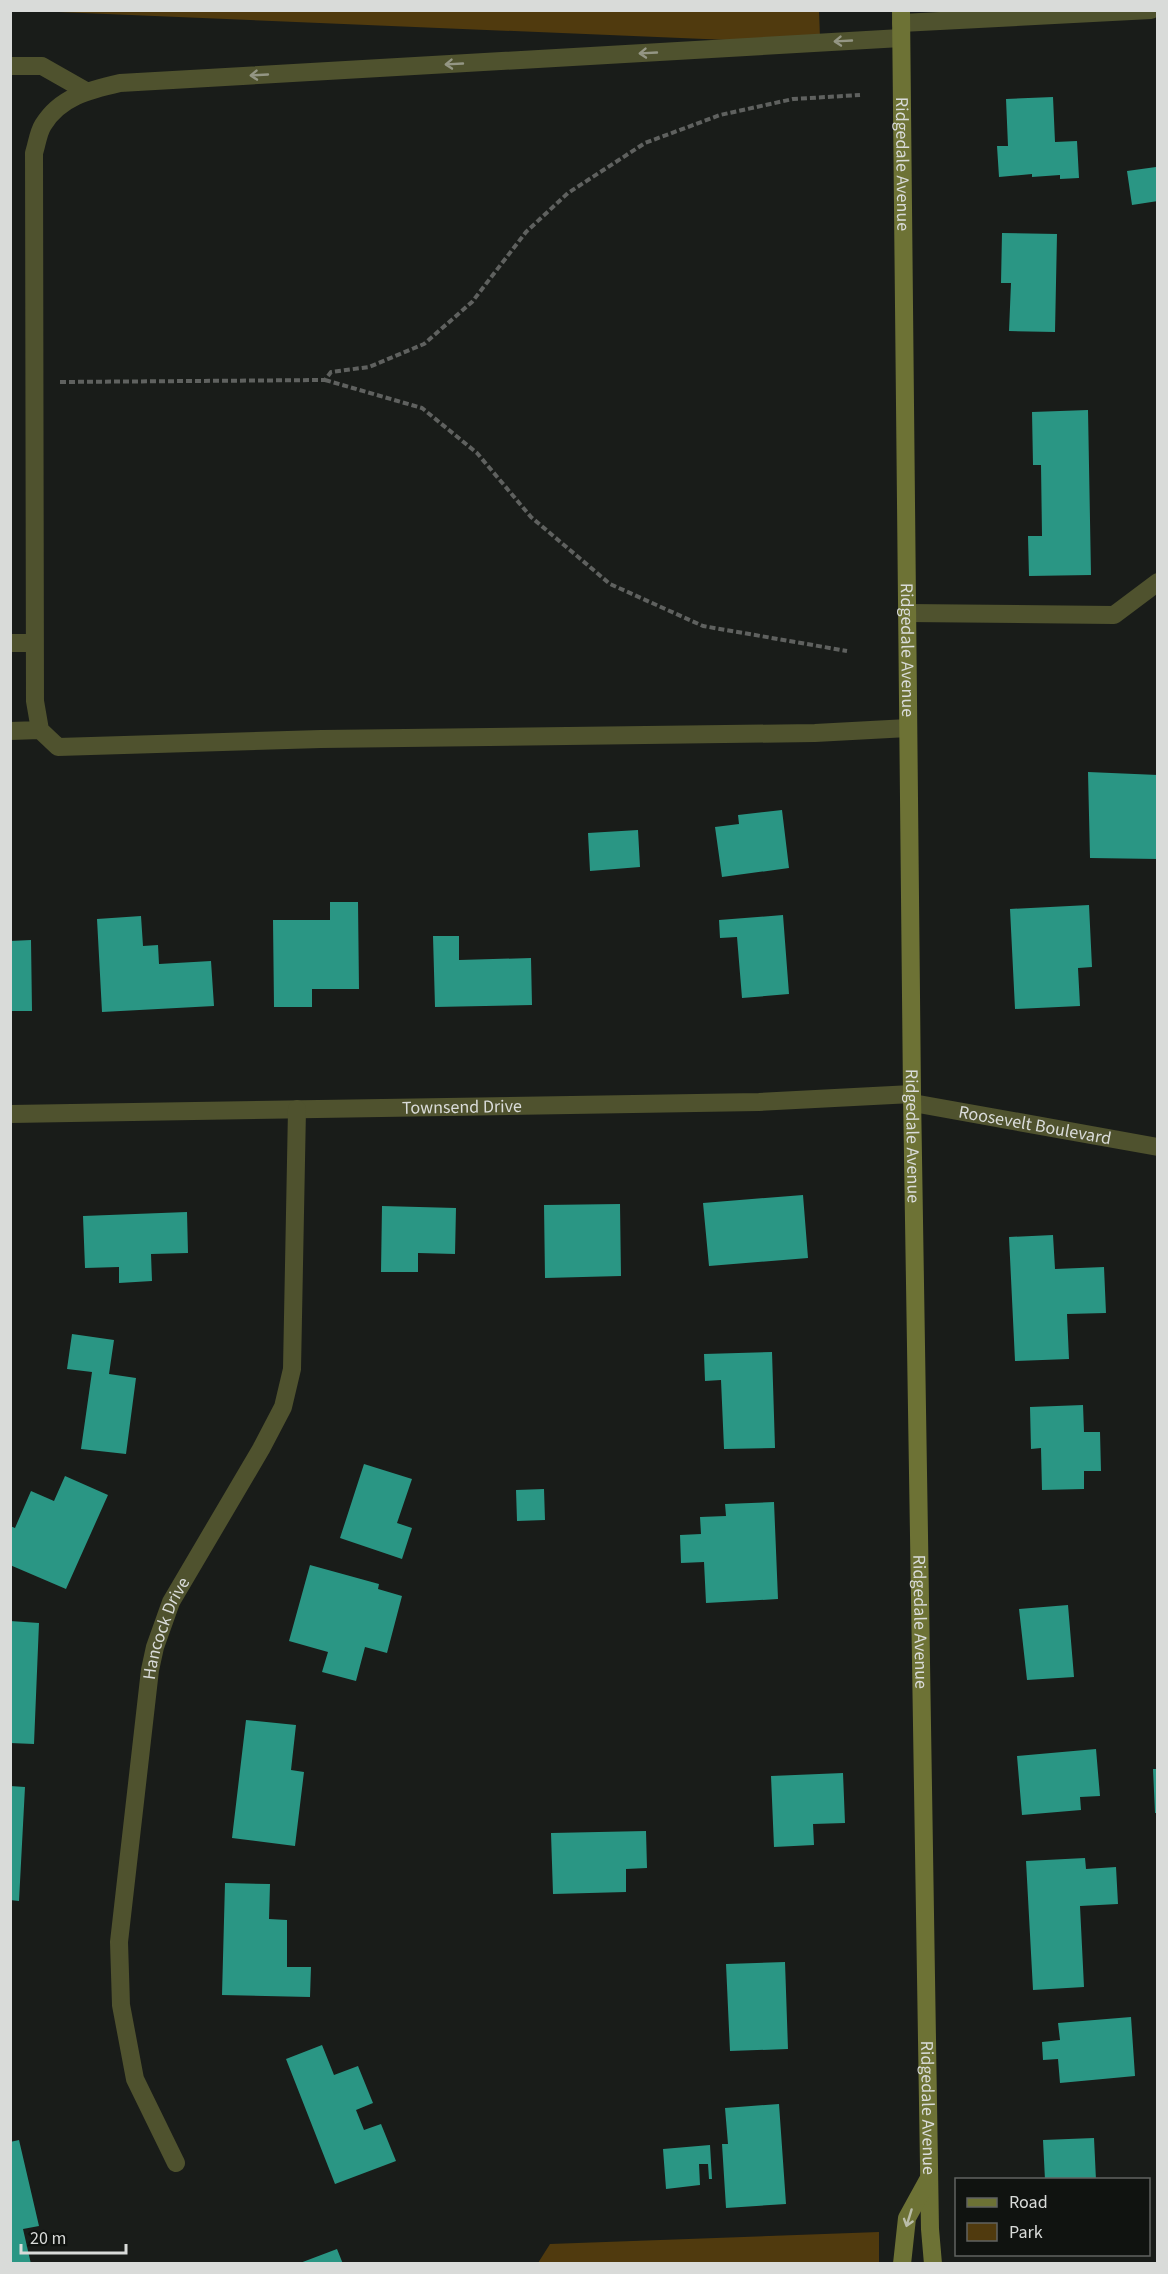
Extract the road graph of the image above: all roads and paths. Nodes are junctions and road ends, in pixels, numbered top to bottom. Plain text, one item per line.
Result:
1 (1151, 10) edge
2 (901, 24) edge
3 (10, 66) edge
4 (86, 91) junction
5 (860, 95) dead end
6 (325, 380) junction
7 (53, 382) dead end
8 (1158, 582) edge
9 (907, 614) junction
10 (10, 643) edge
11 (34, 643) junction
12 (847, 651) dead end
13 (908, 728) junction
14 (40, 730) junction
15 (10, 731) edge
16 (912, 1098) junction
17 (297, 1109) junction
18 (10, 1114) edge
19 (1158, 1147) edge
20 (176, 2163) dead end
21 (930, 2176) junction
22 (902, 2264) edge
23 (933, 2264) edge

1 - 2 street
2 -> 4 street
2 - 9 main road, Ridgedale Avenue
3 - 4 street
4 - 11 street
5 - 6 path
6 - 7 path
6 - 12 path
8 - 9 street
9 - 13 main road, Ridgedale Avenue
10 - 11 street
11 - 14 street
13 - 14 street
13 - 16 main road, Ridgedale Avenue
14 - 15 street
16 - 17 street, Townsend Drive
16 - 19 street, Roosevelt Boulevard
16 - 21 main road, Ridgedale Avenue
17 - 18 street, Townsend Drive
17 - 20 street, Hancock Drive
21 -> 22 main road
21 - 23 main road, Ridgedale Avenue

